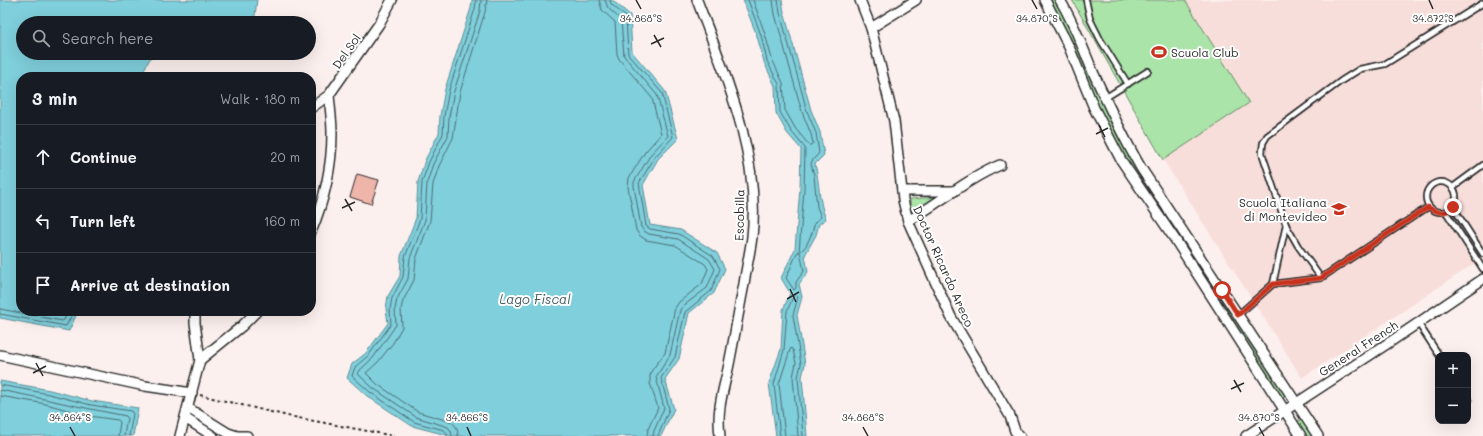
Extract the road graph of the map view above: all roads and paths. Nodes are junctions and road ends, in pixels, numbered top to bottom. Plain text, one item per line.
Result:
1 (392, 0) edge
2 (697, 0) edge
3 (860, 0) edge
4 (916, 0) edge
5 (1045, 0) edge
6 (1060, 0) edge
7 (1086, 0) edge
8 (1483, 3) edge
9 (872, 28) junction
10 (1148, 71) dead end
11 (1128, 84) junction
12 (329, 96) junction
13 (1105, 98) junction
14 (316, 105) edge
15 (1000, 165) dead end
16 (1483, 165) edge
17 (1453, 187) junction
18 (954, 190) junction
19 (902, 191) junction
20 (1428, 207) junction
21 (1453, 207) junction
22 (1446, 212) junction
23 (316, 219) edge
24 (908, 221) junction
25 (1286, 225) junction
26 (1483, 254) edge
27 (1483, 269) edge
28 (1321, 278) junction
29 (1483, 279) edge
30 (1273, 284) junction
31 (1222, 290) junction
32 (1211, 297) junction
33 (1238, 315) junction
34 (195, 316) edge
35 (252, 316) edge
36 (1418, 323) junction
37 (1437, 352) edge
38 (0, 355) edge
39 (200, 360) junction
40 (192, 393) junction
41 (1297, 403) junction
42 (188, 408) junction
43 (1284, 411) junction
44 (185, 418) junction
45 (1016, 434) edge
46 (180, 436) edge
47 (213, 436) edge
48 (247, 436) edge
49 (394, 436) edge
50 (720, 436) edge
51 (1246, 436) edge
52 (1300, 436) edge
53 (1318, 436) edge

1 - 12 street, Del Sol
2 - 50 street, Escobilla
3 - 9 street, Doctor Ricardo Areco
4 - 9 street
5 - 32 street
6 - 13 street
7 - 11 lane
8 - 25 lane
9 - 19 street, Doctor Ricardo Areco
10 - 11 lane
11 - 13 lane
12 - 14 street, Del Sol
12 - 23 street
13 - 31 street
15 - 18 street
16 - 17 lane
17 - 20 lane
17 - 21 lane
18 - 19 street
18 - 24 street
19 - 24 street, Doctor Ricardo Areco
20 - 22 lane
20 - 28 lane
21 - 22 lane
21 - 26 lane
22 - 27 lane
24 - 45 street, Doctor Ricardo Areco
25 - 28 lane
25 - 30 lane
28 - 30 lane
29 - 36 street, General French
30 - 33 lane
31 - 32 street
31 - 33 street
32 - 43 street
33 - 41 street
34 - 39 street
35 - 39 street
36 - 37 lane
36 - 41 street, General French
38 - 40 street
39 - 40 street
40 - 42 street
40 - 49 path
41 - 43 street, General French
41 - 53 street
42 - 44 street
42 - 48 street
43 - 51 street, General French
43 - 52 street
44 - 46 street
44 - 47 street

